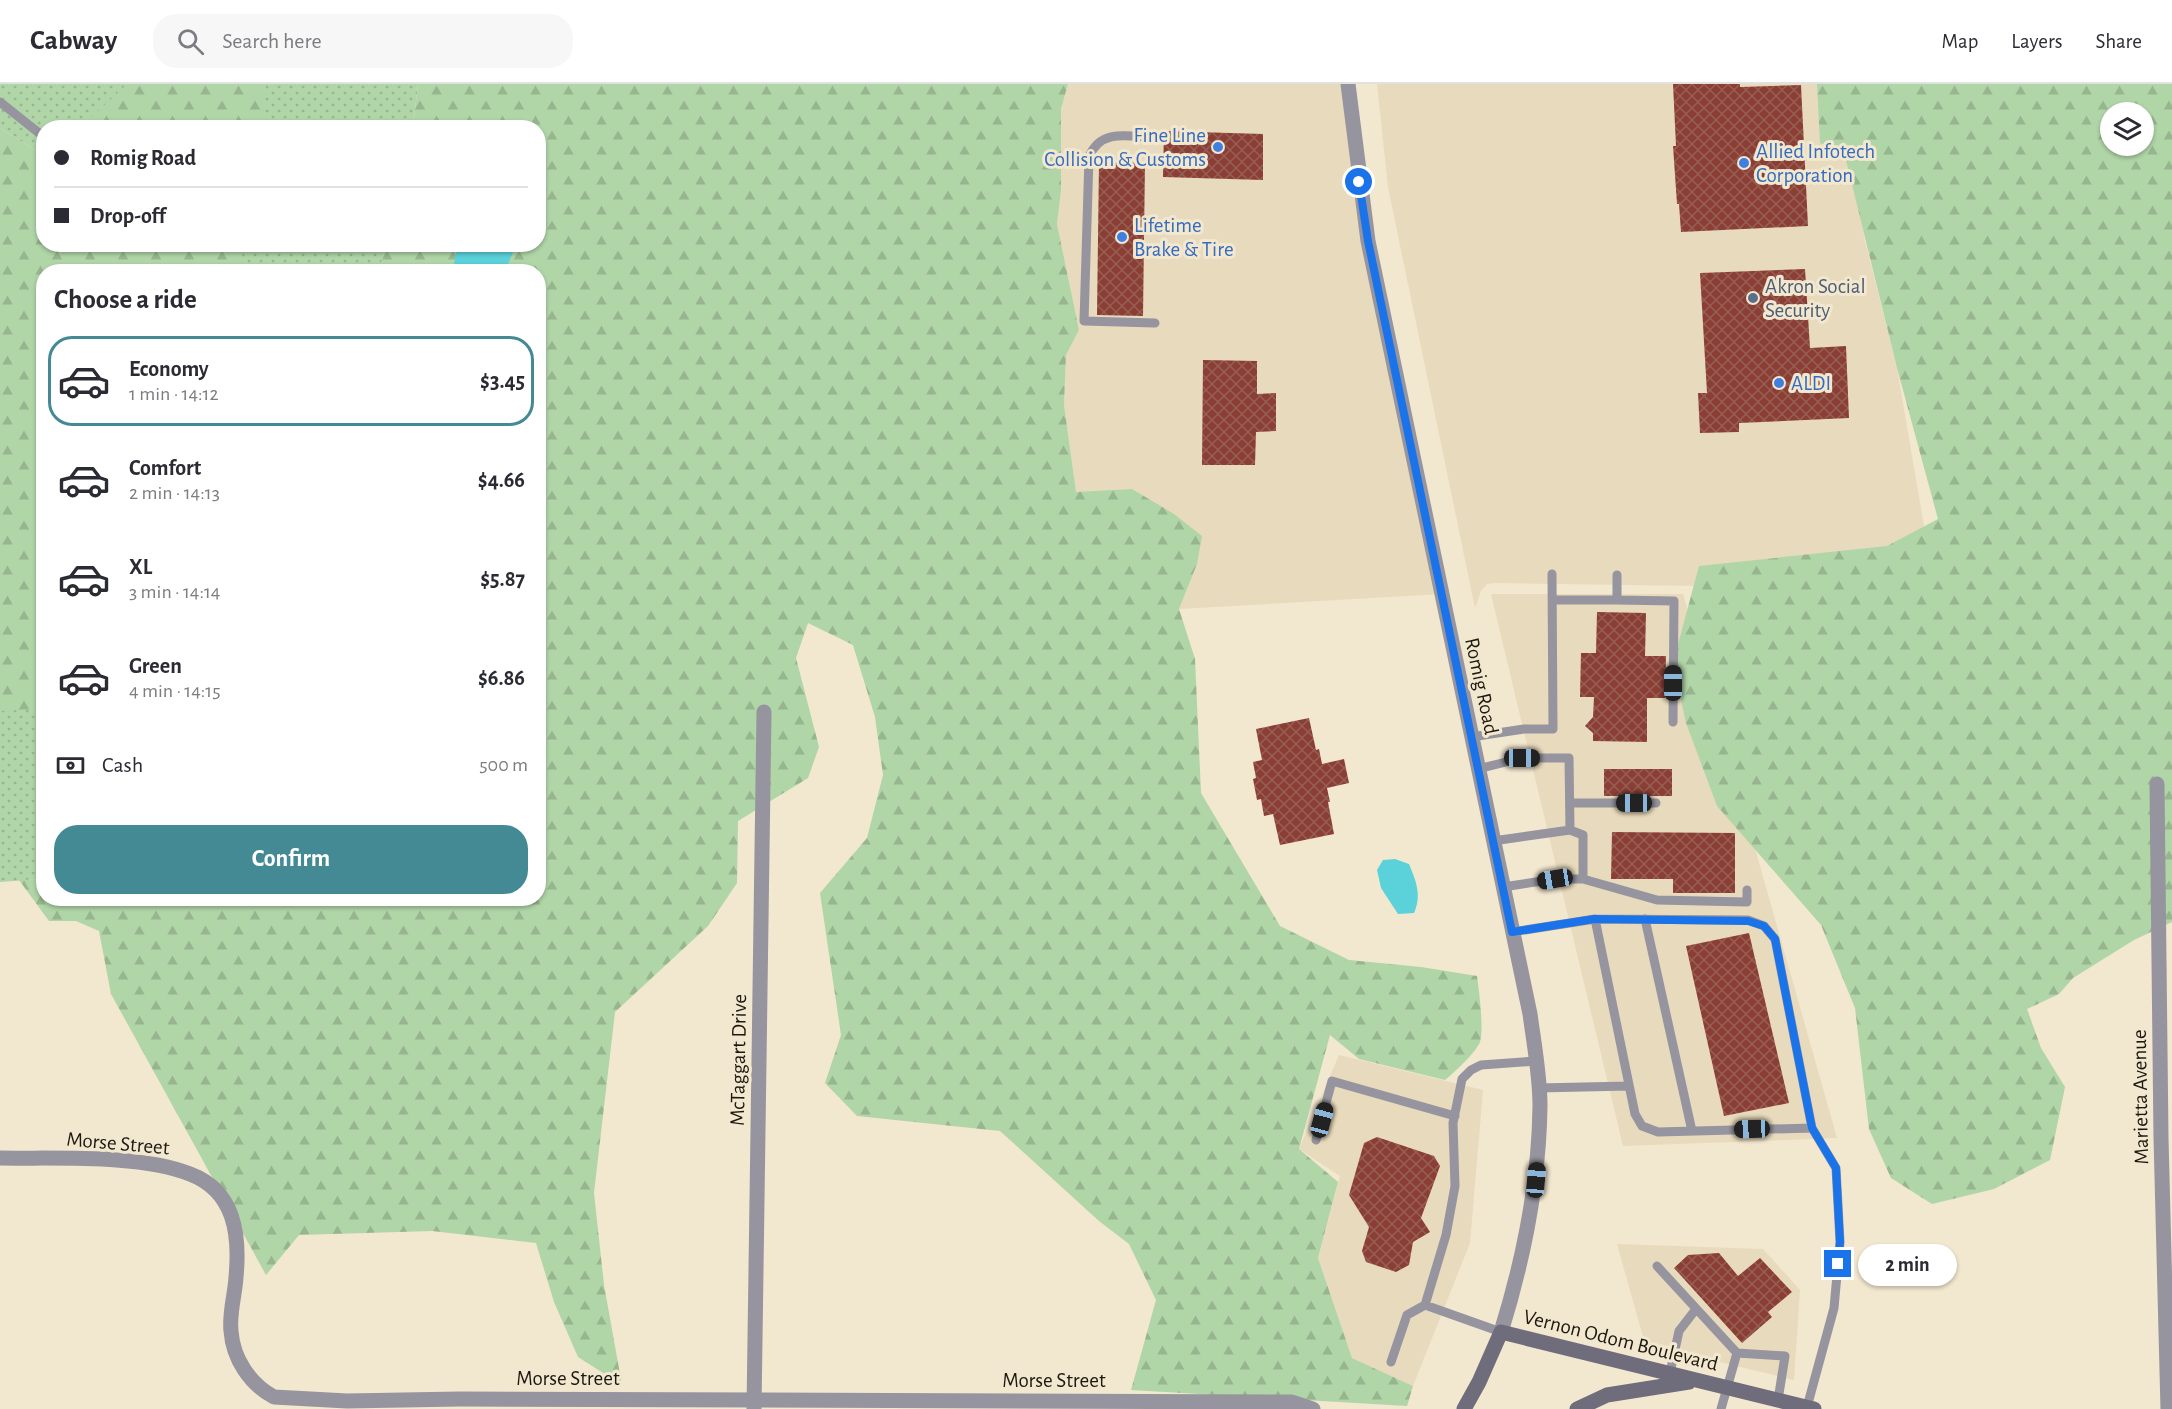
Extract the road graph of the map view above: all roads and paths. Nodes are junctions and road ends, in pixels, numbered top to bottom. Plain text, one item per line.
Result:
1 (1348, 84) edge
2 (0, 102) edge
3 (36, 130) edge
4 (1158, 138) dead end
5 (1155, 323) dead end
6 (1552, 574) dead end
7 (1617, 575) dead end
8 (1552, 600) junction
9 (1617, 600) junction
10 (764, 712) dead end
11 (1673, 723) dead end
12 (1471, 737) junction
13 (1478, 769) junction
14 (2157, 784) dead end
15 (1570, 803) junction
16 (1656, 803) dead end
17 (1570, 830) junction
18 (1493, 841) junction
19 (1583, 879) junction
20 (1503, 887) junction
21 (1747, 890) dead end
22 (1594, 919) junction
23 (1645, 919) junction
24 (1512, 932) junction
25 (1536, 1061) junction
26 (1629, 1086) junction
27 (1538, 1088) junction
28 (1455, 1116) junction
29 (1812, 1128) junction
30 (1692, 1131) junction
31 (1316, 1140) dead end
32 (0, 1158) edge
33 (1657, 1266) dead end
34 (1425, 1305) junction
35 (1696, 1309) junction
36 (1501, 1332) junction
37 (1737, 1353) junction
38 (1391, 1362) dead end
39 (1670, 1373) junction
40 (1698, 1380) junction
41 (1728, 1388) junction
42 (1778, 1400) junction
43 (754, 1405) edge
44 (1810, 1408) edge
45 (1313, 1409) edge
46 (1464, 1409) edge
47 (1577, 1409) edge
48 (1721, 1409) edge
49 (2168, 1409) edge

1 - 12 street, Romig Road
2 - 3 lane
4 - 5 lane
6 - 8 lane
7 - 9 lane
8 - 9 lane
8 - 12 lane
9 - 11 lane
10 - 43 street, McTaggart Drive
12 - 13 street, Romig Road
13 - 15 lane
13 - 18 street, Romig Road
14 - 49 street, Marietta Avenue
15 - 16 lane
15 - 17 lane
17 - 18 lane
17 - 19 lane
18 - 20 street, Romig Road
19 - 20 lane
19 - 21 lane
20 - 24 street, Romig Road
22 - 23 lane
22 - 24 lane
22 - 26 lane
23 - 29 lane
23 - 30 lane
24 - 25 street, Romig Road
25 - 27 street, Romig Road
25 - 28 lane
26 - 27 lane
26 - 30 lane
27 - 36 street, Romig Road
28 - 31 lane
28 - 34 lane
29 - 30 lane
29 - 44 lane
32 - 43 street, Morse Street
33 - 35 lane
34 - 36 lane
34 - 38 lane
35 - 37 lane
35 - 39 lane
36 - 39 main road, Vernon Odom Boulevard
36 - 46 main road, Vernon Odom Boulevard
37 - 41 lane
37 - 42 lane
39 - 40 main road, Vernon Odom Boulevard
40 - 41 main road, Vernon Odom Boulevard
40 - 47 main road
41 - 42 main road, Vernon Odom Boulevard
41 - 48 lane
42 - 44 main road, Vernon Odom Boulevard
43 - 45 street, Morse Street

